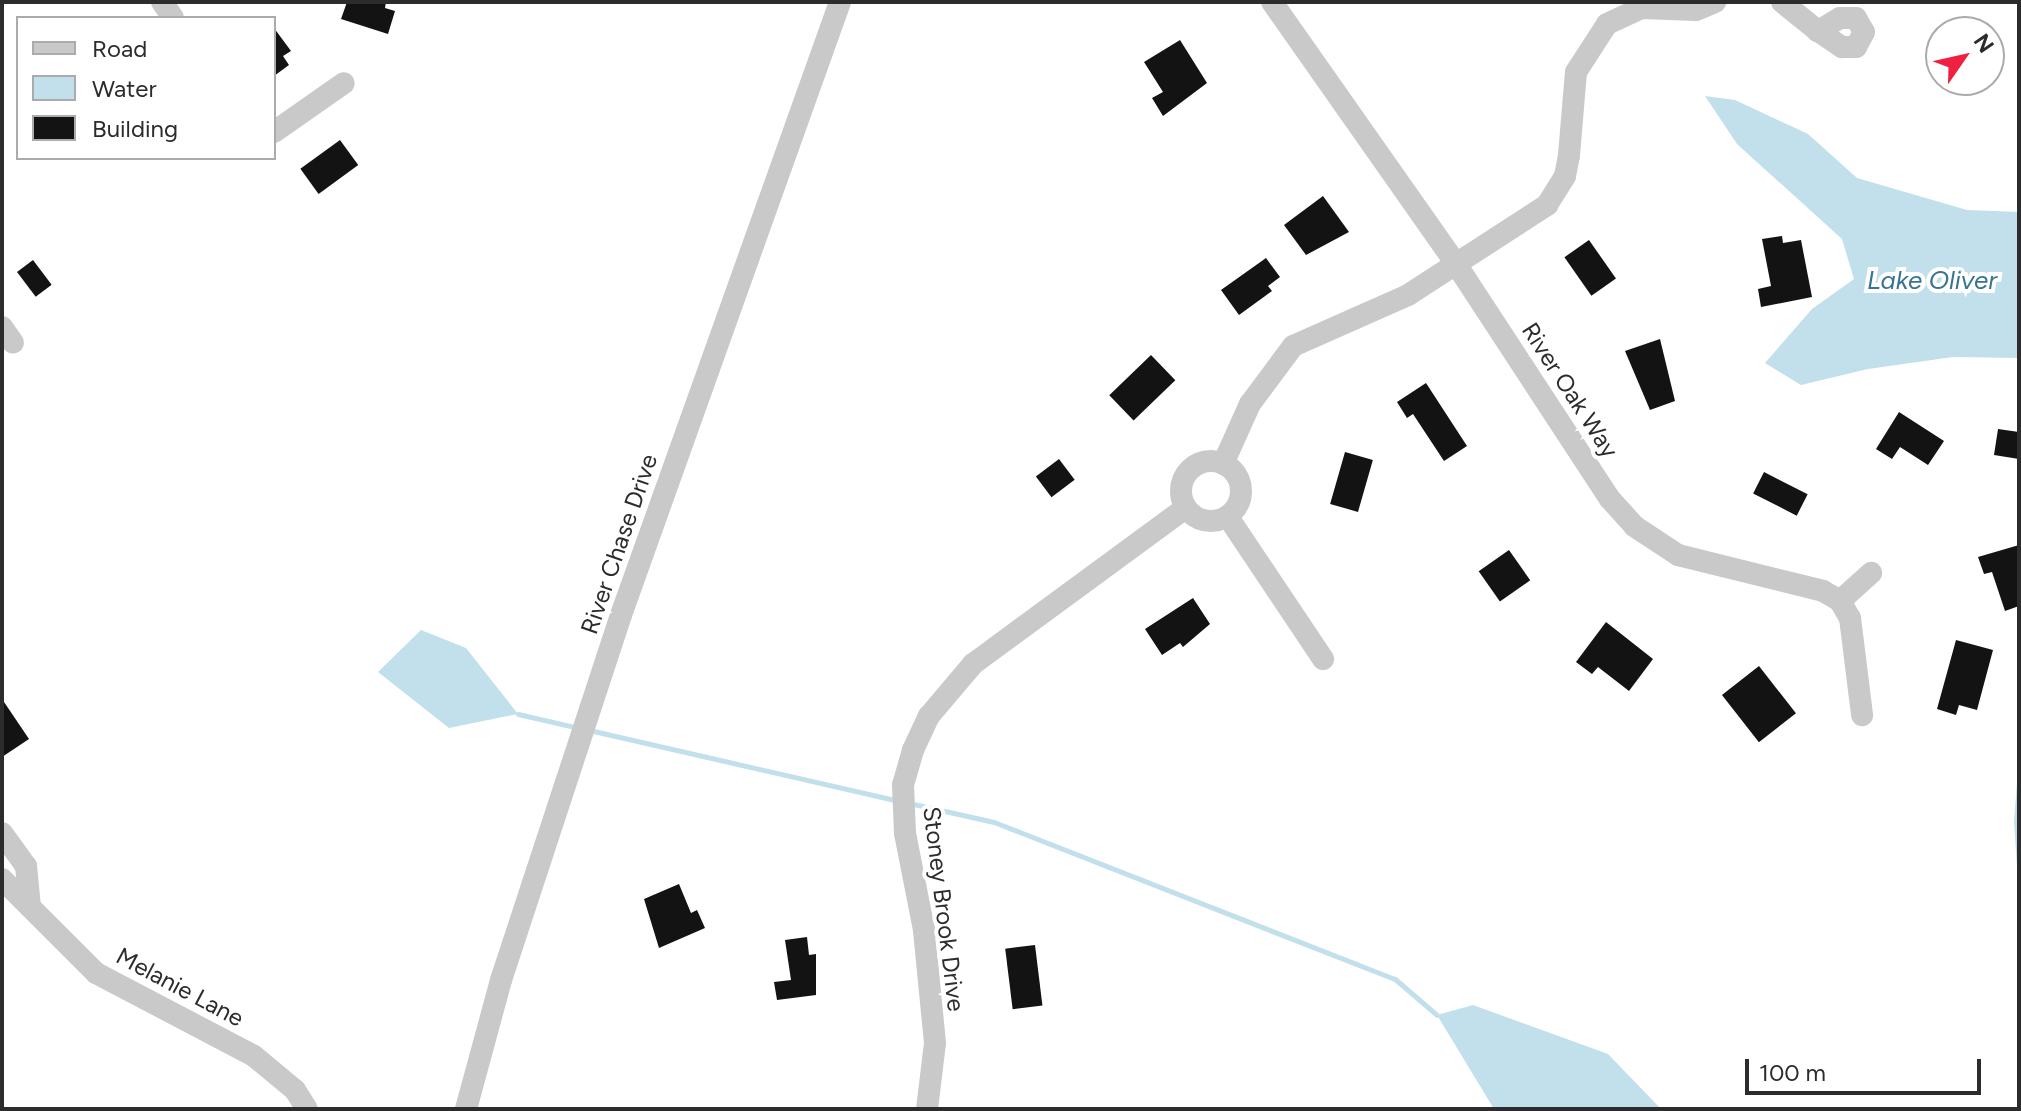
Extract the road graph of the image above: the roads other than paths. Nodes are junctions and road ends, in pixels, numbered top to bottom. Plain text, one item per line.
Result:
1 (840, 2) edge
2 (1272, 2) edge
3 (1715, 2) edge
4 (1782, 2) edge
5 (1818, 31) dead end
6 (344, 83) dead end
7 (276, 131) edge
8 (1458, 267) junction
9 (1223, 464) junction
10 (1185, 508) junction
11 (1228, 517) junction
12 (1871, 573) dead end
13 (1840, 601) junction
14 (1323, 659) dead end
15 (1862, 715) dead end
16 (2, 833) edge
17 (2, 879) edge
18 (30, 907) junction
19 (307, 1109) edge
20 (466, 1109) edge
21 (927, 1109) edge

1 - 20 street, River Chase Drive
2 - 8 street, River Oak Way
3 - 8 street
4 - 5 street
6 - 7 street
8 - 9 street
8 - 13 street, River Oak Way
9 - 10 street
9 - 11 street
10 - 11 street
10 - 21 street, Stoney Brook Drive
11 - 14 street
12 - 13 street
13 - 15 street
16 - 18 street
17 - 18 street, Melanie Lane
18 - 19 street, Melanie Lane

